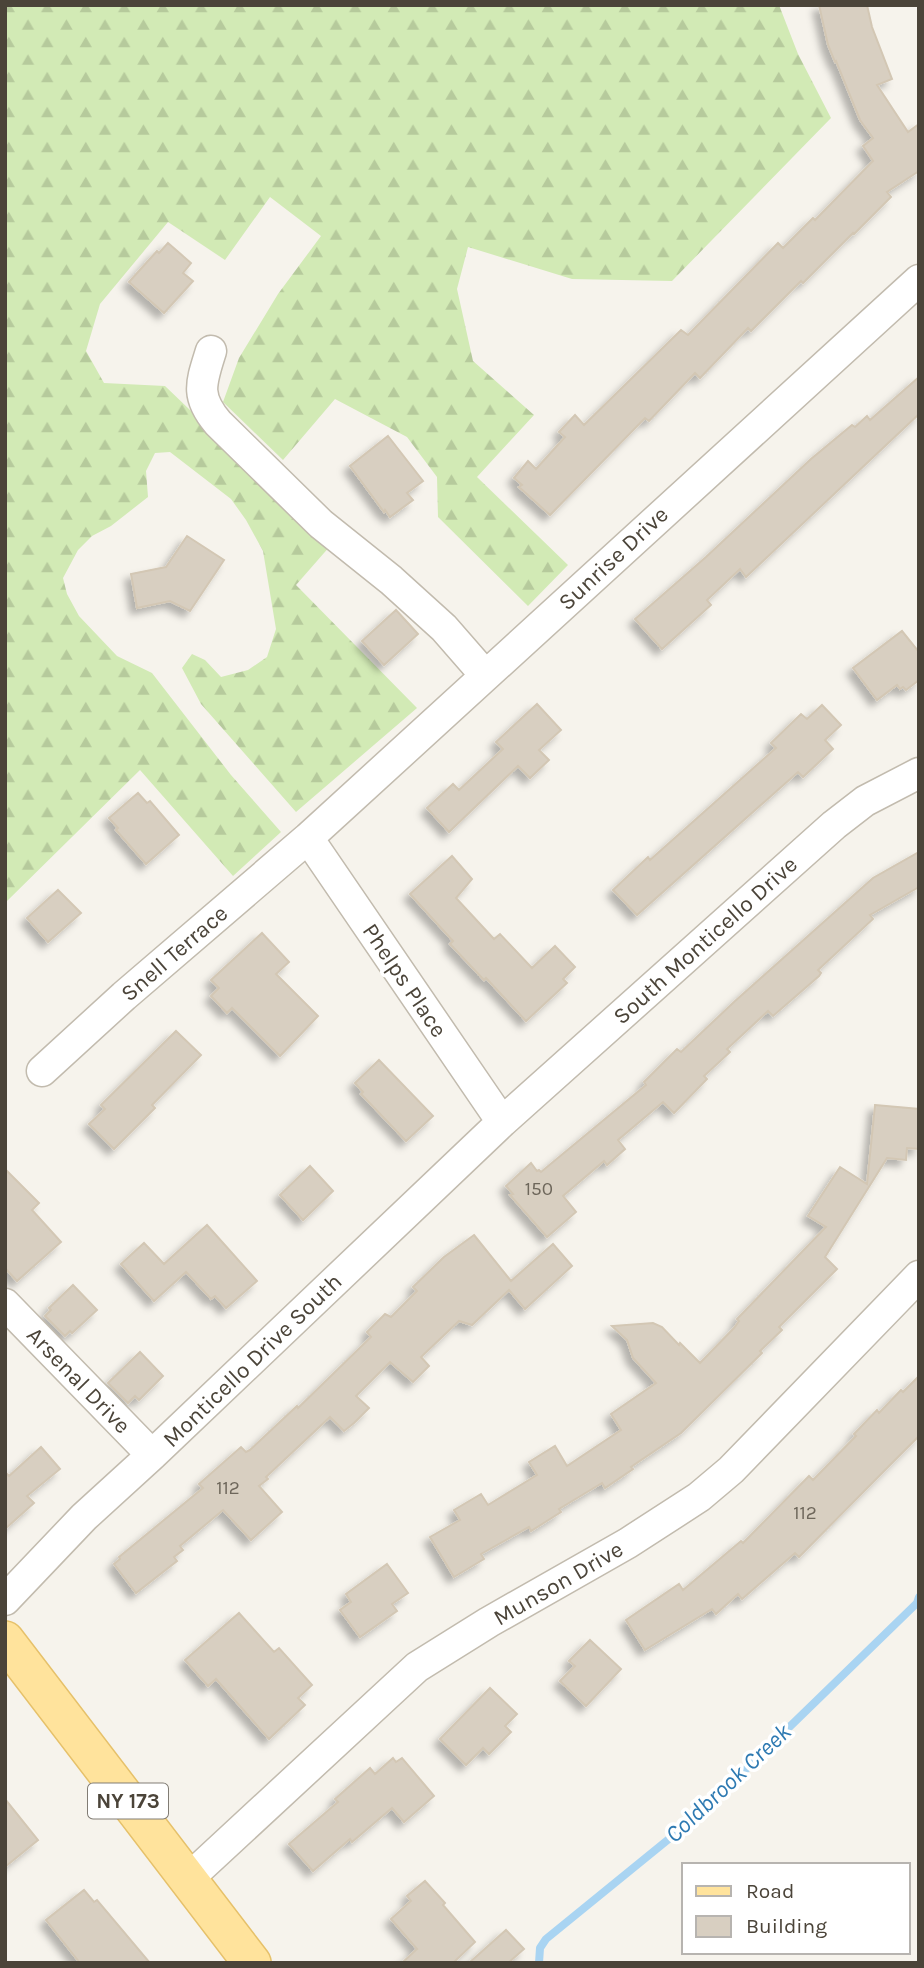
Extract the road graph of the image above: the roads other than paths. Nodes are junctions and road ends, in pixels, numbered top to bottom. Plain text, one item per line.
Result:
1 (919, 280) edge
2 (211, 351) dead end
3 (485, 676) junction
4 (919, 773) edge
5 (308, 838) junction
6 (42, 1071) dead end
7 (502, 1122) junction
8 (919, 1276) edge
9 (5, 1304) edge
10 (152, 1455) junction
11 (5, 1600) edge
12 (5, 1640) edge
13 (188, 1879) junction
14 (252, 1963) edge

1 - 3 street, Sunrise Drive
2 - 3 street
3 - 5 street, Sunrise Drive
4 - 7 street, South Monticello Drive
5 - 6 street, Snell Terrace
5 - 7 street, Phelps Place
7 - 10 street, Monticello Drive South
8 - 13 street, Munson Drive
9 - 10 street, Arsenal Drive
10 - 11 street, Monticello Drive South
12 - 13 main road, NY 173
13 - 14 main road, NY 173

